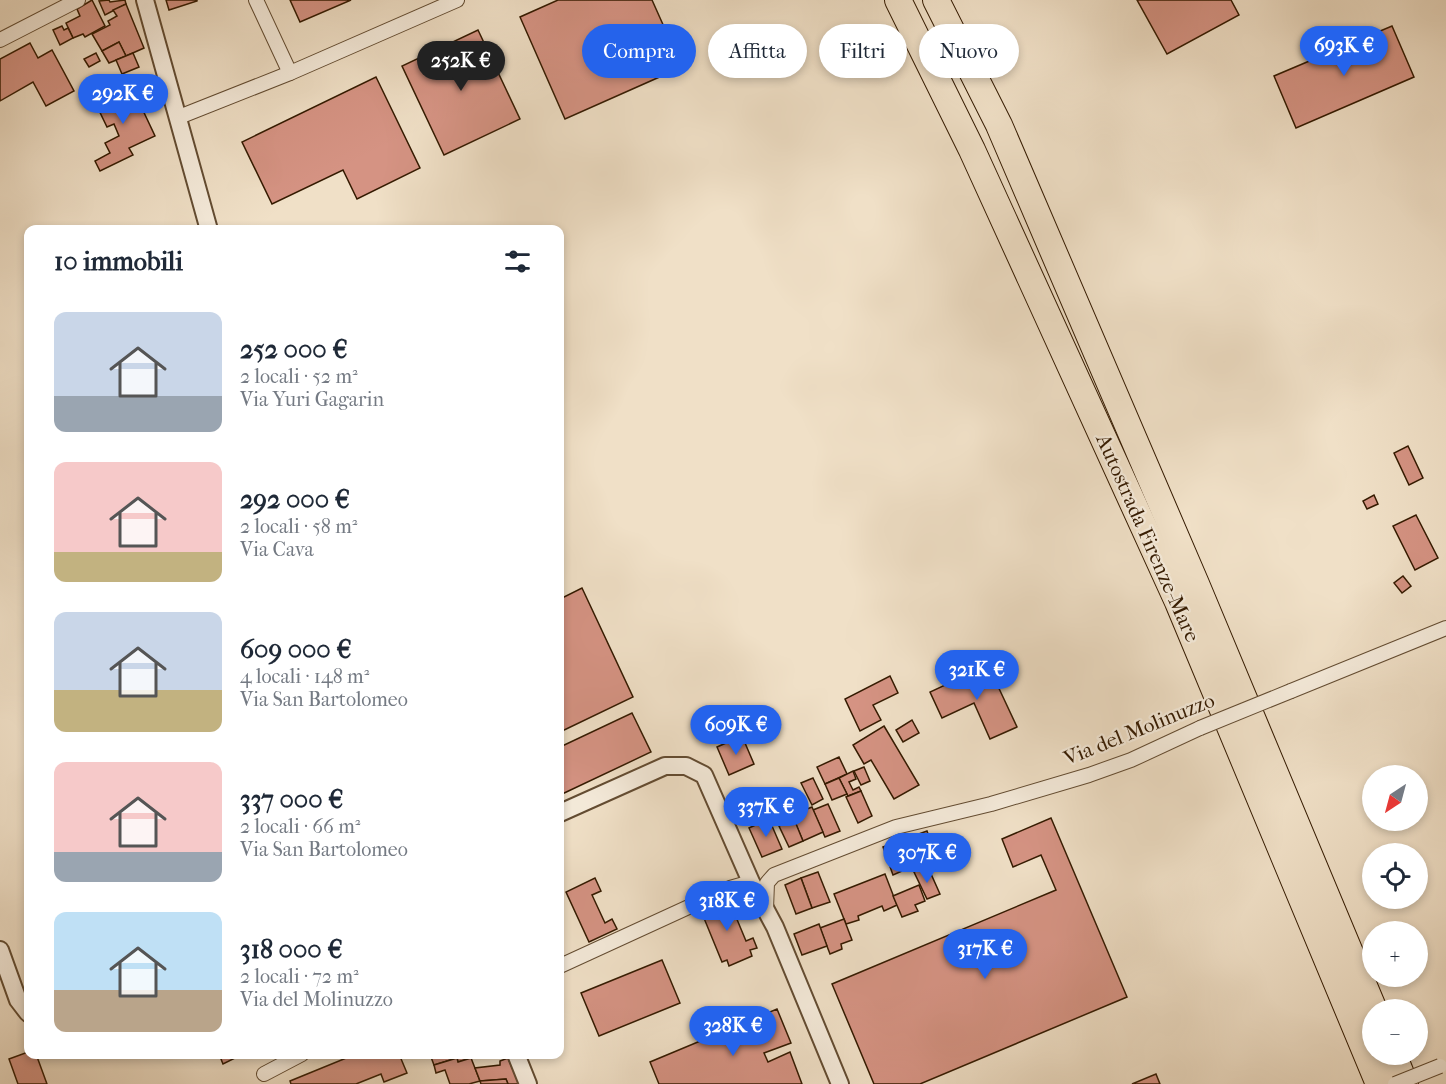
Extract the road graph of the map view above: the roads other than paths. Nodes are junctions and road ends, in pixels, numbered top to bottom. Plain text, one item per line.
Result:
1 (78, 0) edge
2 (145, 0) edge
3 (256, 0) edge
4 (457, 0) edge
5 (897, 0) edge
6 (936, 0) edge
7 (0, 40) edge
8 (290, 73) junction
9 (179, 117) junction
10 (207, 225) edge
11 (1446, 628) edge
12 (564, 811) edge
13 (751, 882) junction
14 (766, 909) junction
15 (0, 950) edge
16 (564, 964) edge
17 (1369, 999) edge
18 (24, 1008) edge
19 (292, 1059) edge
20 (518, 1059) edge
21 (1398, 1065) edge
22 (1443, 1065) edge
23 (264, 1074) dead end
24 (528, 1084) edge
25 (840, 1084) edge
26 (1379, 1084) edge
27 (1395, 1084) edge
28 (1406, 1084) edge

1 - 7 street
2 - 9 street
3 - 8 street
4 - 8 street
5 - 26 highway, Autostrada Firenze-Mare
6 - 17 highway, Autostrada Firenze-Mare
8 - 9 street
9 - 10 street
11 - 14 street, Via del Molinuzzo, bridge
12 - 13 street
13 - 14 street
13 - 16 street
14 - 25 street
15 - 18 street
19 - 23 street
20 - 24 street
21 - 28 highway
22 - 27 street, bridge

